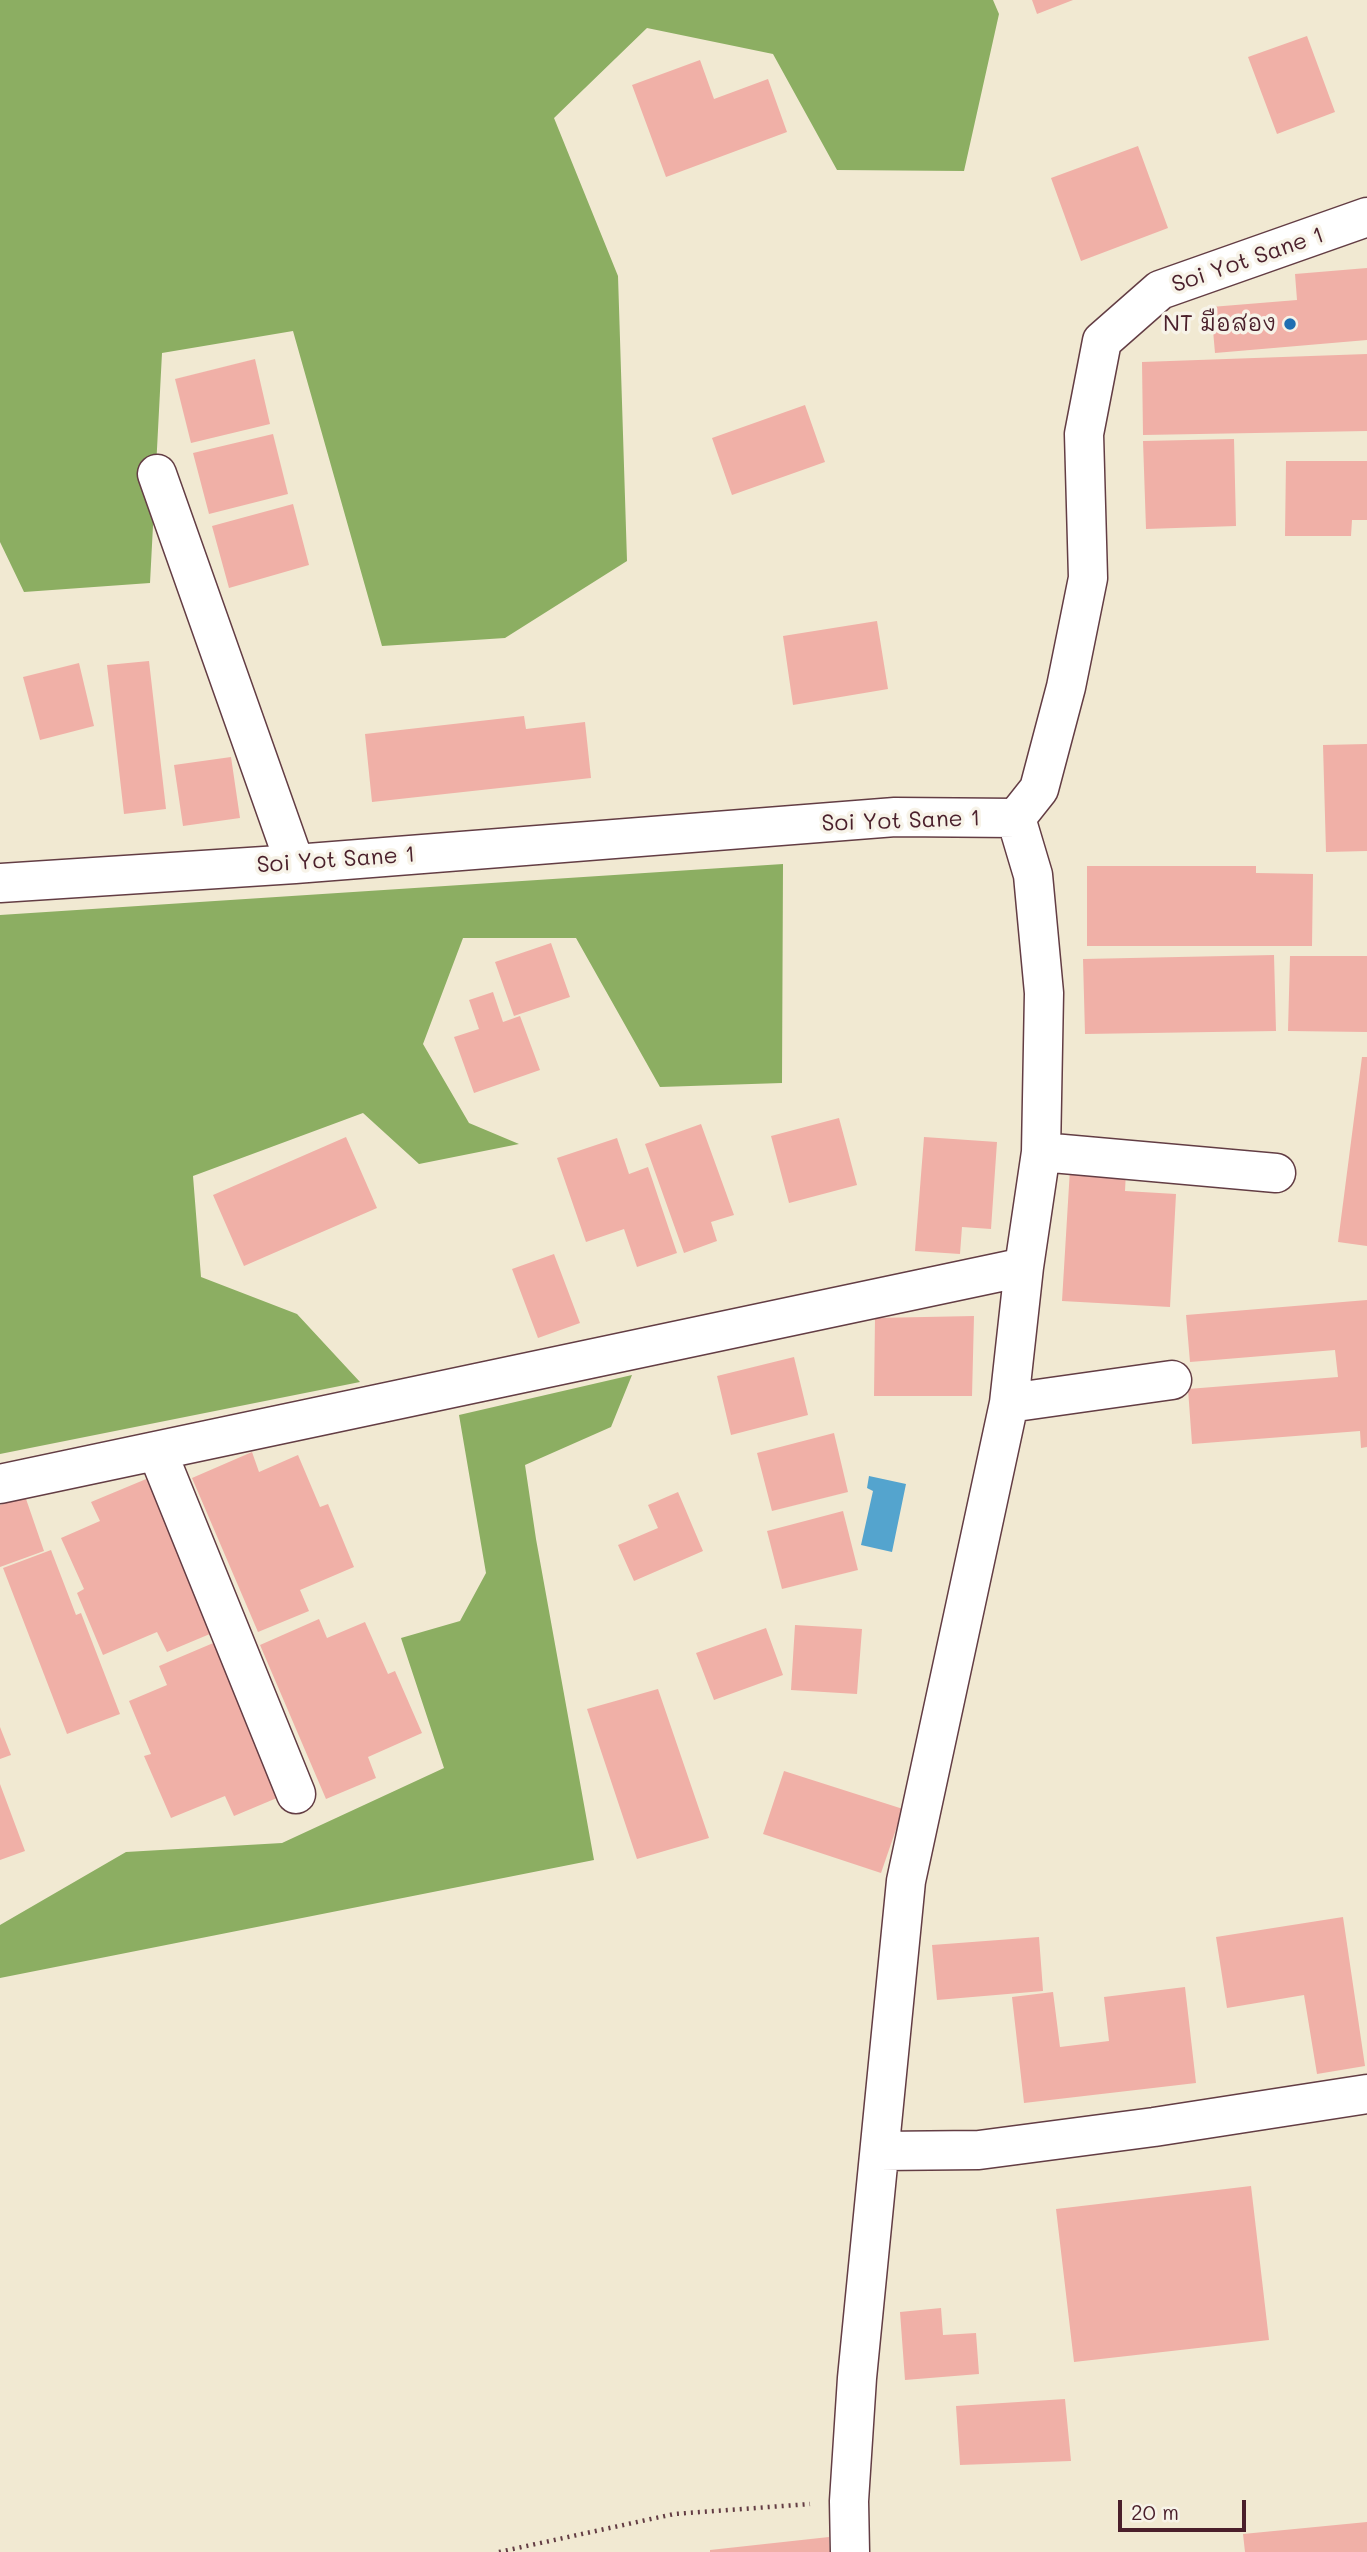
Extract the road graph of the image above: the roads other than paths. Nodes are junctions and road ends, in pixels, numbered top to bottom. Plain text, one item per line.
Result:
1 (1367, 217) edge
2 (157, 474) dead end
3 (1016, 818) junction
4 (295, 864) junction
5 (0, 883) edge
6 (1041, 1152) junction
7 (1276, 1173) dead end
8 (1024, 1267) junction
9 (1172, 1380) dead end
10 (1009, 1403) junction
11 (157, 1451) junction
12 (0, 1484) edge
13 (296, 1794) dead end
14 (1367, 2094) edge
15 (880, 2151) junction
16 (850, 2552) edge

1 - 3 street, Soi Yot Sane 1
2 - 4 street
3 - 4 street, Soi Yot Sane 1
3 - 6 street
4 - 5 street, Soi Yot Sane 1
6 - 7 street
6 - 8 street
8 - 10 street
8 - 11 street
9 - 10 street
10 - 15 street
11 - 12 street
11 - 13 street
14 - 15 street
15 - 16 street

